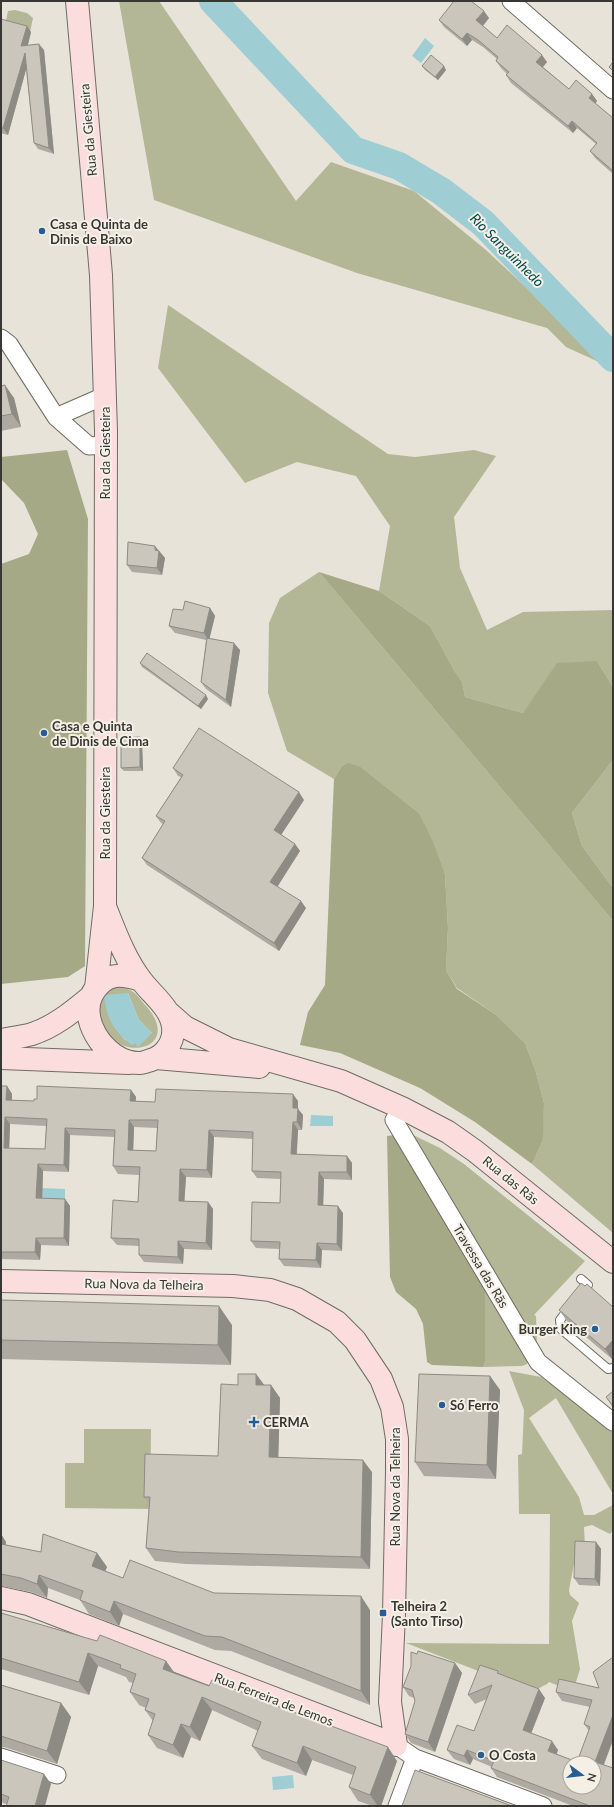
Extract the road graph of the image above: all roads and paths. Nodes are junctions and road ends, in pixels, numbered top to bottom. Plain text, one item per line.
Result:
1 (77, 1) edge
2 (522, 4) edge
3 (613, 90) edge
4 (1, 338) edge
5 (104, 396) junction
6 (56, 417) junction
7 (106, 445) junction
8 (105, 906) junction
9 (141, 980) junction
10 (93, 993) junction
11 (169, 1013) junction
12 (1, 1040) edge
13 (1, 1058) edge
14 (148, 1061) junction
15 (300, 1070) junction
16 (402, 1108) junction
17 (613, 1262) edge
18 (581, 1279) dead end
19 (1, 1280) edge
20 (613, 1368) edge
21 (613, 1422) edge
22 (1, 1598) edge
23 (390, 1702) junction
24 (352, 1728) junction
25 (396, 1745) junction
26 (1, 1757) edge
27 (415, 1758) junction
28 (57, 1775) dead end
29 (397, 1806) edge
30 (543, 1806) edge

1 - 5 main road, Rua da Giesteira
2 - 3 street
4 - 6 street
5 - 6 street
5 - 7 main road, Rua da Giesteira
6 - 7 street
7 - 8 main road, Rua da Giesteira
8 - 9 main road
8 - 10 main road, Rua da Giesteira
9 - 10 main road
9 - 11 main road
10 - 12 main road
10 - 14 main road
11 - 14 main road
11 - 15 main road
13 - 14 main road
14 - 15 main road
15 - 16 main road, Rua das Rãs
16 - 17 main road, Rua das Rãs
16 - 21 street, Travessa das Rãs
18 - 20 lane
19 - 23 main road, Rua Nova da Telheira
22 - 24 main road, Rua Ferreira de Lemos
23 - 24 main road
23 - 25 main road, Rua Nova da Telheira
24 - 25 main road, Rua Ferreira de Lemos
25 - 27 street, Rua Ferreira de Lemos
26 - 28 street
27 - 29 street
27 - 30 street, Rua Ferreira de Lemos

